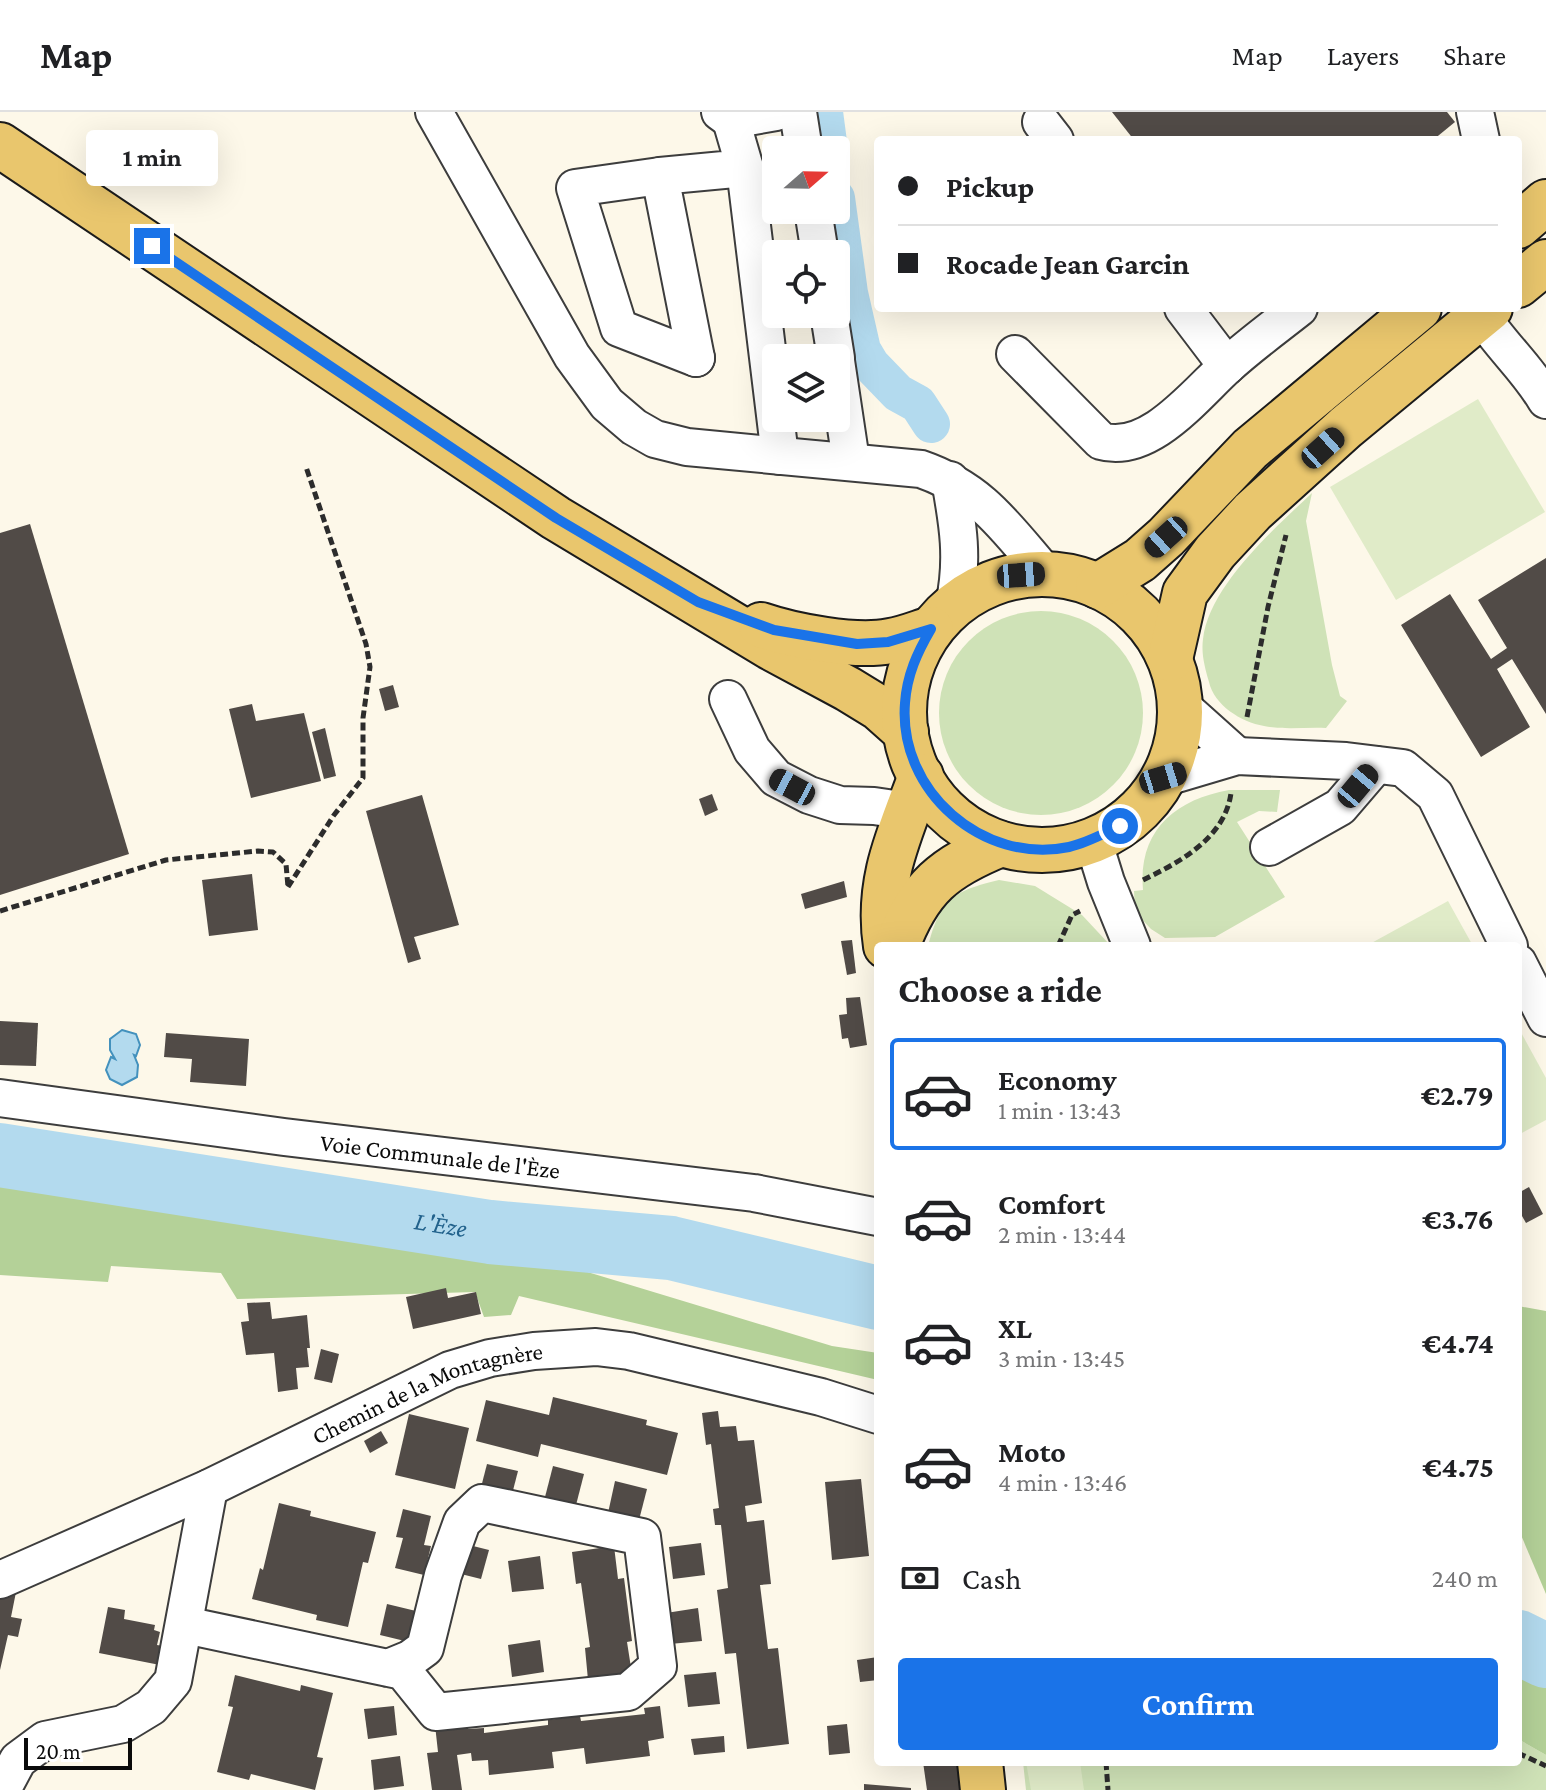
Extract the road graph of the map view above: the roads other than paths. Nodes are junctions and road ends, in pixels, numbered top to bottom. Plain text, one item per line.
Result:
1 (434, 112) edge
2 (776, 112) edge
3 (798, 112) edge
4 (1475, 112) edge
5 (725, 116) edge
6 (802, 136) edge
7 (1480, 136) edge
8 (0, 145) edge
9 (745, 168) junction
10 (660, 176) junction
11 (1546, 202) edge
12 (1522, 223) edge
13 (1546, 262) edge
14 (1522, 282) edge
15 (1186, 312) edge
16 (1294, 312) edge
17 (1414, 312) edge
18 (1486, 312) edge
19 (1015, 354) dead end
20 (1227, 366) junction
21 (1546, 400) edge
22 (847, 432) edge
23 (780, 456) junction
24 (851, 461) junction
25 (950, 480) junction
26 (1046, 574) junction
27 (1098, 586) junction
28 (698, 602) junction
29 (943, 617) junction
30 (1170, 659) junction
31 (728, 699) dead end
32 (1179, 704) junction
33 (906, 732) junction
34 (1238, 759) junction
35 (1376, 765) junction
36 (1163, 778) junction
37 (914, 794) junction
38 (1093, 840) junction
39 (1001, 844) junction
40 (1269, 847) dead end
41 (886, 942) edge
42 (899, 942) edge
43 (1130, 942) edge
44 (1507, 942) edge
45 (1522, 971) edge
46 (1546, 1018) edge
47 (0, 1098) edge
48 (874, 1216) edge
49 (874, 1414) edge
50 (209, 1488) junction
51 (0, 1580) edge
52 (185, 1625) junction
53 (396, 1670) junction
54 (980, 1766) edge
55 (2, 1790) edge
56 (983, 1790) edge

1 - 23 street
2 - 5 street
3 - 6 street
4 - 7 street
5 - 9 street
8 - 28 main road
9 - 10 street
9 - 23 street
10 - 10 street
11 - 12 main road
13 - 14 main road
15 - 20 street
16 - 20 street
17 - 27 main road
18 - 21 street
18 - 30 main road
19 - 20 street
22 - 24 street
23 - 24 street
24 - 25 street
25 - 26 street
25 - 29 street
26 - 27 main road
26 - 29 main road
27 - 30 main road
28 - 29 main road
28 - 33 main road
29 - 33 main road
30 - 32 main road
31 - 37 street
32 - 34 street
32 - 36 main road
33 - 37 main road
34 - 35 street
34 - 36 street
35 - 40 street
35 - 44 street
36 - 38 main road
37 - 39 main road
37 - 41 main road
38 - 39 main road
38 - 43 street
39 - 42 main road
45 - 46 street
47 - 48 street, Voie Communale de l'Èze
49 - 50 street, Chemin de la Montagnère
50 - 51 street, Chemin de la Montagnère
50 - 52 street
52 - 53 street
52 - 55 street
53 - 53 street
54 - 56 main road

